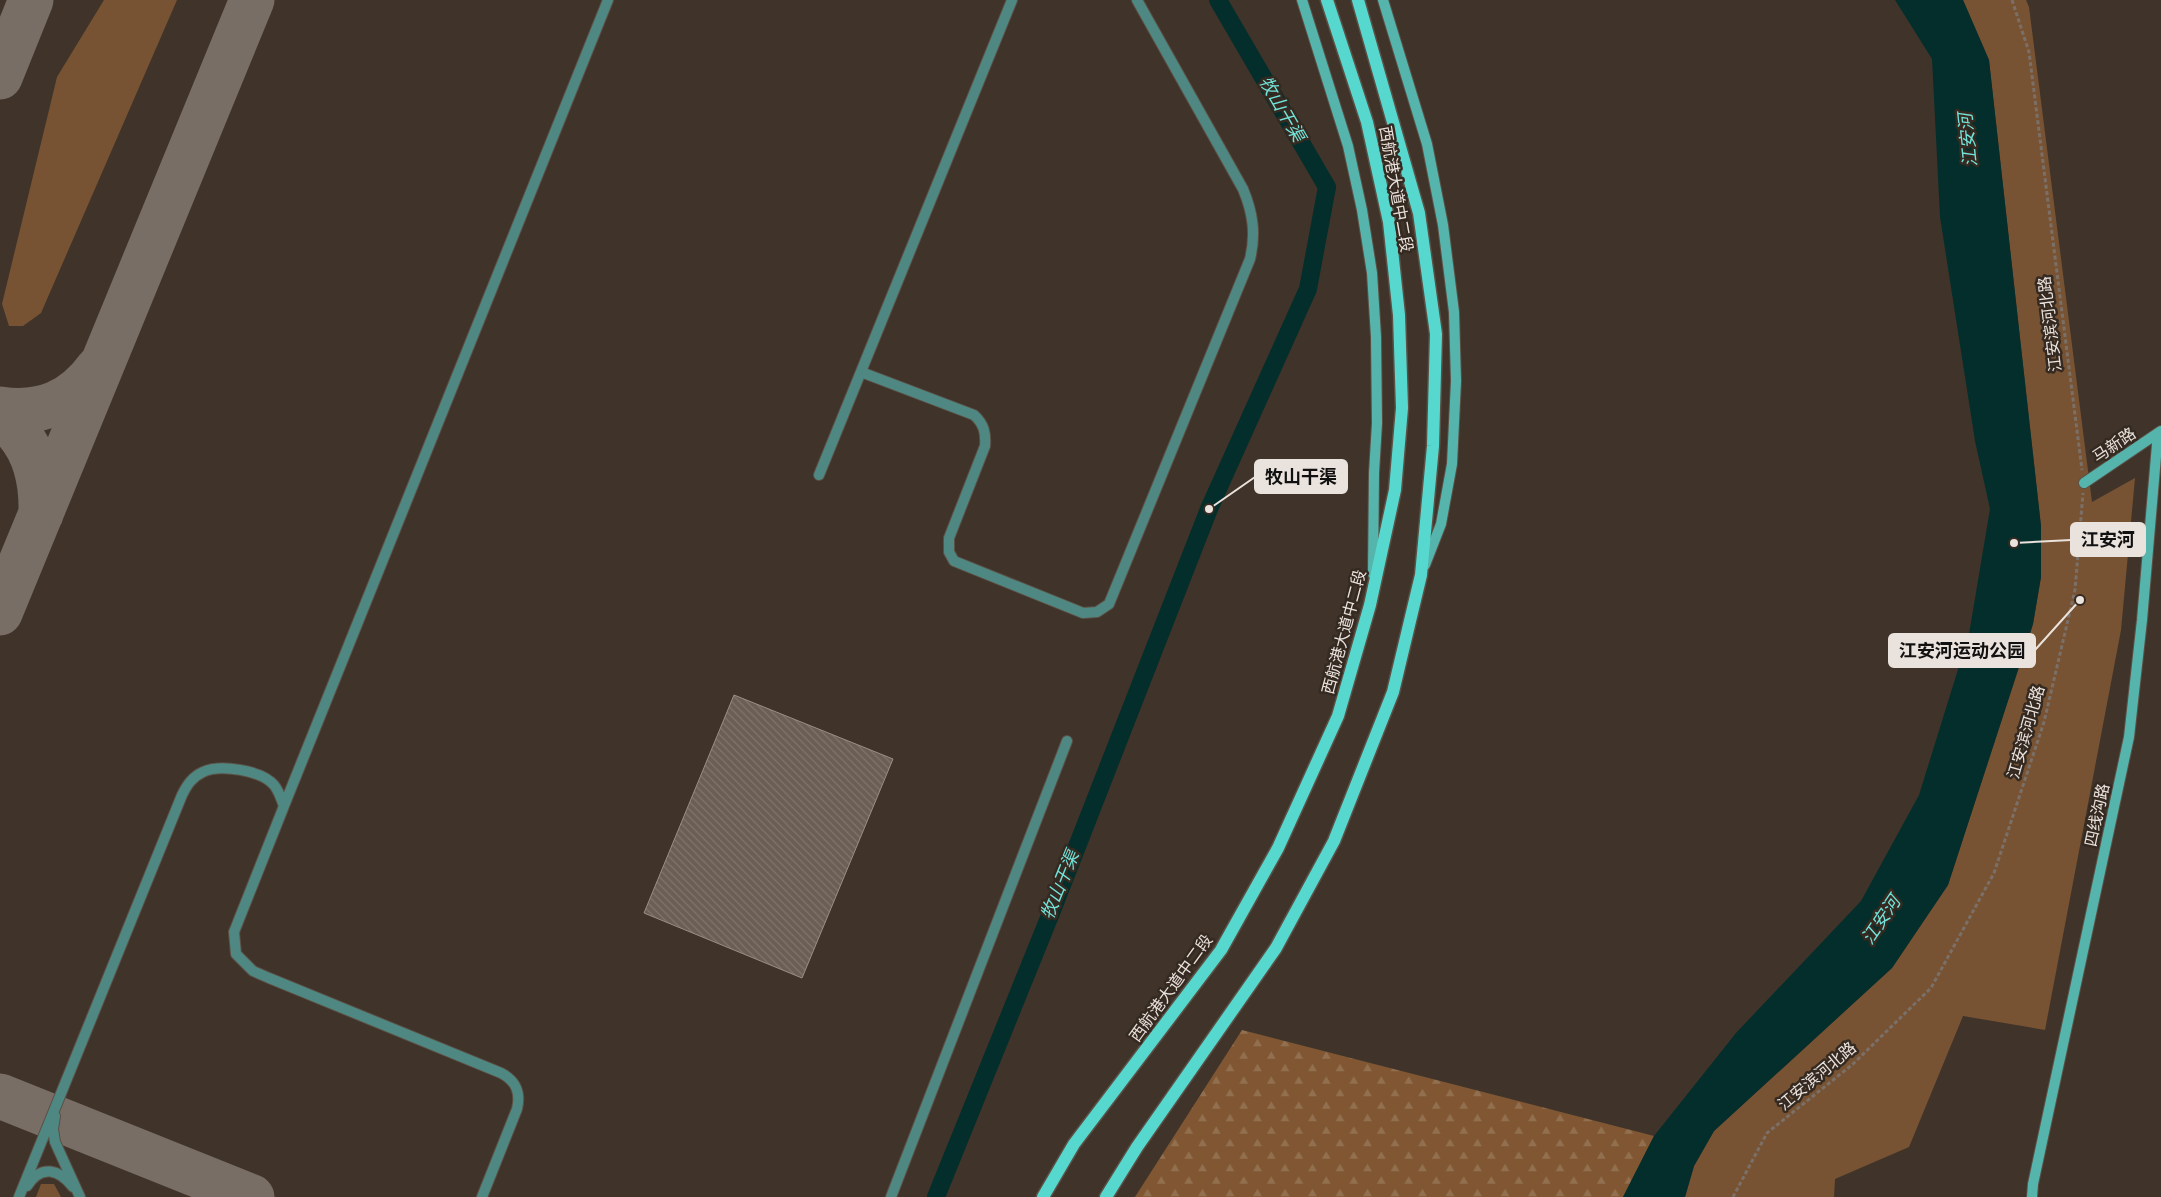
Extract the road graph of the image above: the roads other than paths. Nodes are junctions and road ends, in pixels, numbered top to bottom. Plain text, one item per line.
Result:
1 (608, 0) edge
2 (1012, 0) edge
3 (1137, 0) edge
4 (1302, 0) edge
5 (1327, 0) edge
6 (1358, 0) edge
7 (1383, 0) edge
8 (861, 372) junction
9 (2160, 432) edge
10 (819, 475) dead end
11 (2084, 483) road end
12 (1421, 575) junction
13 (1373, 591) junction
14 (1067, 741) dead end
15 (284, 806) junction
16 (57, 1103) junction
17 (80, 1195) edge
18 (20, 1197) edge
19 (482, 1197) edge
20 (891, 1197) edge
21 (1043, 1197) edge
22 (1106, 1197) edge
23 (2032, 1197) edge

1 - 15 lane
2 - 8 lane
3 - 8 lane
4 - 13 street
5 - 13 main road, 西航港大道中二段
6 - 12 main road, 西航港大道中二段
7 - 12 street
8 - 10 lane
9 - 11 street, 马新路
9 - 23 street, 四线沟路
12 - 22 main road, 西航港大道中二段
13 - 21 main road, 西航港大道中二段
14 - 20 lane
15 - 16 lane
15 - 19 lane
16 - 17 lane
16 - 18 lane
17 - 18 lane

